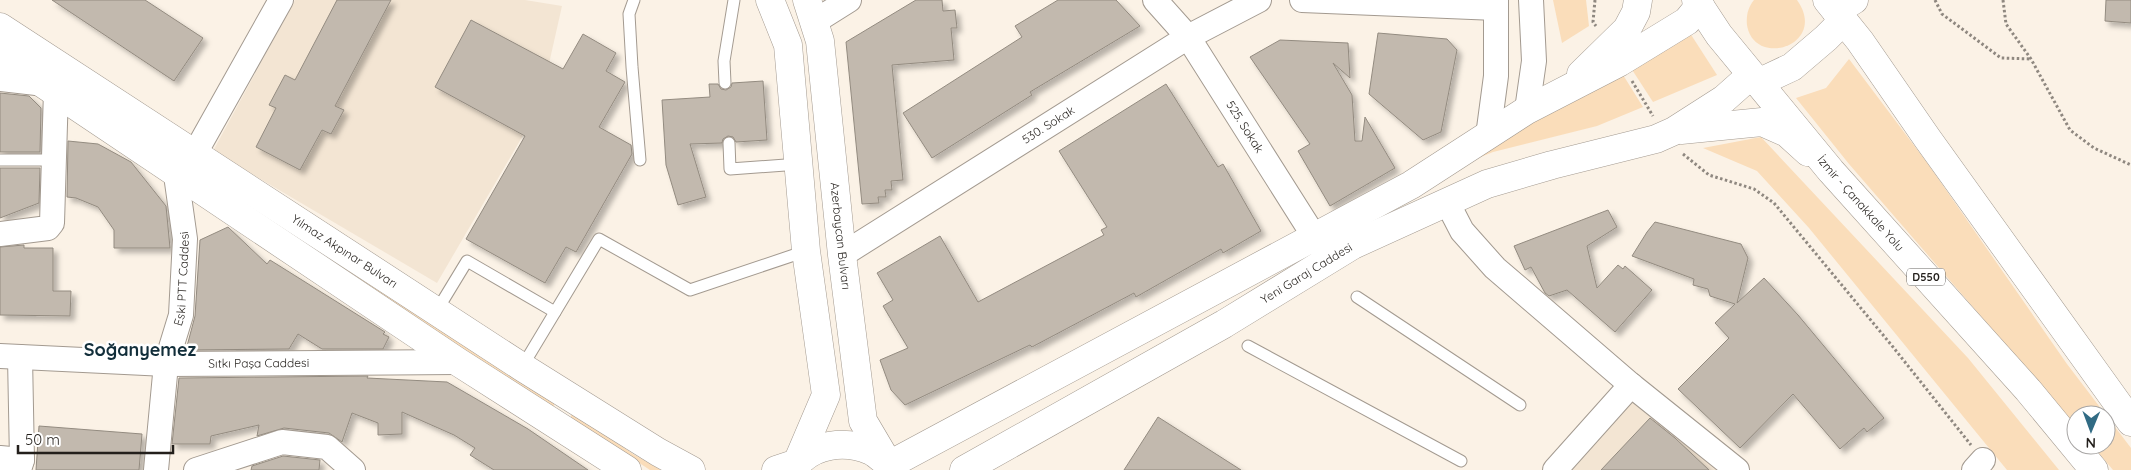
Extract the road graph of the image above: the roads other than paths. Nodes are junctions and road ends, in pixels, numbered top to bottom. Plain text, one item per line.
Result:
1 (281, 0) edge
2 (634, 0) edge
3 (734, 0) edge
4 (770, 0) edge
5 (849, 0) edge
6 (1156, 0) edge
7 (1258, 0) edge
8 (1302, 0) edge
9 (1530, 0) edge
10 (1638, 0) edge
11 (1700, 2) edge
12 (1496, 4) edge
13 (1840, 8) edge
14 (811, 11) edge
15 (0, 27) edge
16 (1188, 37) junction
17 (0, 55) edge
18 (0, 79) edge
19 (1754, 79) junction
20 (725, 83) dead end
21 (50, 88) junction
22 (1568, 88) junction
23 (1527, 110) junction
24 (1488, 136) junction
25 (1677, 141) junction
26 (729, 143) dead end
27 (0, 160) edge
28 (54, 160) junction
29 (640, 160) dead end
30 (800, 164) junction
31 (185, 165) junction
32 (1831, 172) junction
33 (1447, 202) junction
34 (0, 234) edge
35 (1322, 249) junction
36 (806, 252) junction
37 (842, 255) junction
38 (1257, 284) junction
39 (1357, 297) dead end
40 (436, 312) junction
41 (555, 312) junction
42 (1248, 346) dead end
43 (10, 357) edge
44 (458, 362) junction
45 (166, 364) junction
46 (522, 368) junction
47 (1631, 385) junction
48 (1520, 405) dead end
49 (2131, 422) edge
50 (1461, 461) dead end
51 (14, 463) edge
52 (891, 467) edge
53 (789, 468) edge
54 (156, 470) edge
55 (196, 470) edge
56 (353, 470) edge
57 (627, 470) edge
58 (691, 470) edge
59 (964, 470) edge
60 (1555, 470) edge
61 (1736, 470) edge
62 (2094, 470) edge

1 - 31 street
2 - 29 lane
3 - 20 lane
4 - 30 main road
5 - 14 street
6 - 16 street, 525. Sokak
7 - 16 street, 530. Sokak
8 - 12 street
9 - 23 street
10 - 22 main road
11 - 19 main road, İzmir - Çanakkale Yolu / D550
11 - 22 main road, Yeni Garaj Caddesi
12 - 24 street
13 - 19 main road
13 - 49 main road
14 - 37 main road, Azerbaycan Bulvarı
15 - 31 main road, Yılmaz Akpınar Bulvarı
16 - 35 street, 525. Sokak
16 - 37 street, 530. Sokak
17 - 21 main road, Yılmaz Akpınar Bulvarı
18 - 21 street
19 - 25 main road
19 - 32 main road, İzmir - Çanakkale Yolu / D550
21 - 28 street
21 - 31 main road, Yılmaz Akpınar Bulvarı
22 - 23 main road, Yeni Garaj Caddesi
23 - 24 main road, Yeni Garaj Caddesi
24 - 35 main road, Yeni Garaj Caddesi
25 - 32 main road
25 - 33 main road, Yeni Garaj Caddesi
26 - 30 lane
27 - 28 lane
28 - 34 street
30 - 36 main road
31 - 40 main road, Yılmaz Akpınar Bulvarı
31 - 44 main road, Yılmaz Akpınar Bulvarı
31 - 45 street, Eski PTT Caddesi
32 - 62 main road, İzmir - Çanakkale Yolu / D550
33 - 35 main road, Yeni Garaj Caddesi
33 - 47 street
35 - 38 main road, Yeni Garaj Caddesi
36 - 41 lane
36 - 53 main road
37 - 52 main road, Azerbaycan Bulvarı
38 - 52 main road, Yeni Garaj Caddesi
38 - 59 main road, Yeni Garaj Caddesi
39 - 48 lane
40 - 41 lane
40 - 46 main road, Yılmaz Akpınar Bulvarı
41 - 46 lane
42 - 50 lane
43 - 45 street, Sıtkı Paşa Caddesi
43 - 51 street
44 - 45 street, Sıtkı Paşa Caddesi
44 - 57 main road, Yılmaz Akpınar Bulvarı
45 - 54 street, Eski PTT Caddesi
46 - 58 main road, Yılmaz Akpınar Bulvarı
47 - 60 street
47 - 61 street
52 - 53 main road
55 - 56 street

